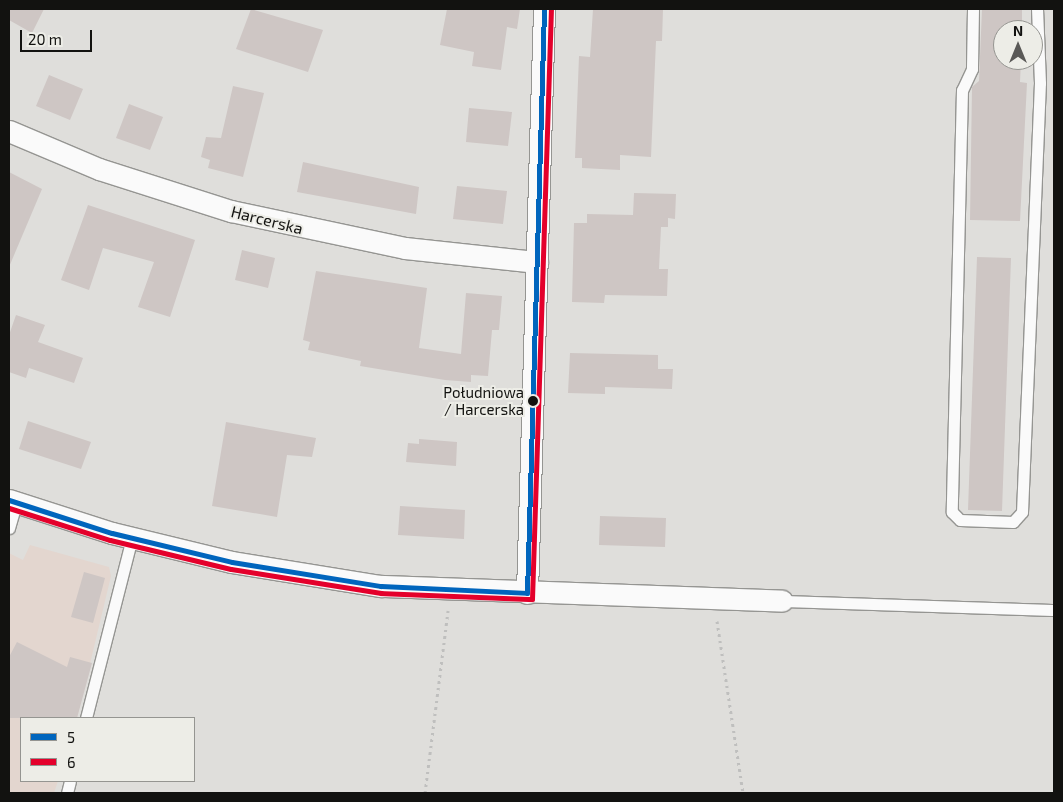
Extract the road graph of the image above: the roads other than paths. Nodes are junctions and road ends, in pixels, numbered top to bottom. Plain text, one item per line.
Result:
1 (544, 9) edge
2 (973, 9) edge
3 (1037, 9) edge
4 (9, 131) edge
5 (537, 262) junction
6 (12, 502) edge
7 (9, 528) edge
8 (132, 538) junction
9 (527, 593) junction
10 (782, 601) joint
11 (1054, 610) edge
12 (86, 717) edge

1 - 5 street
2 - 3 lane
4 - 5 street, Harcerska
5 - 9 street
6 - 7 lane
6 - 8 street
8 - 9 street
8 - 12 lane
9 - 10 street
10 - 11 lane

